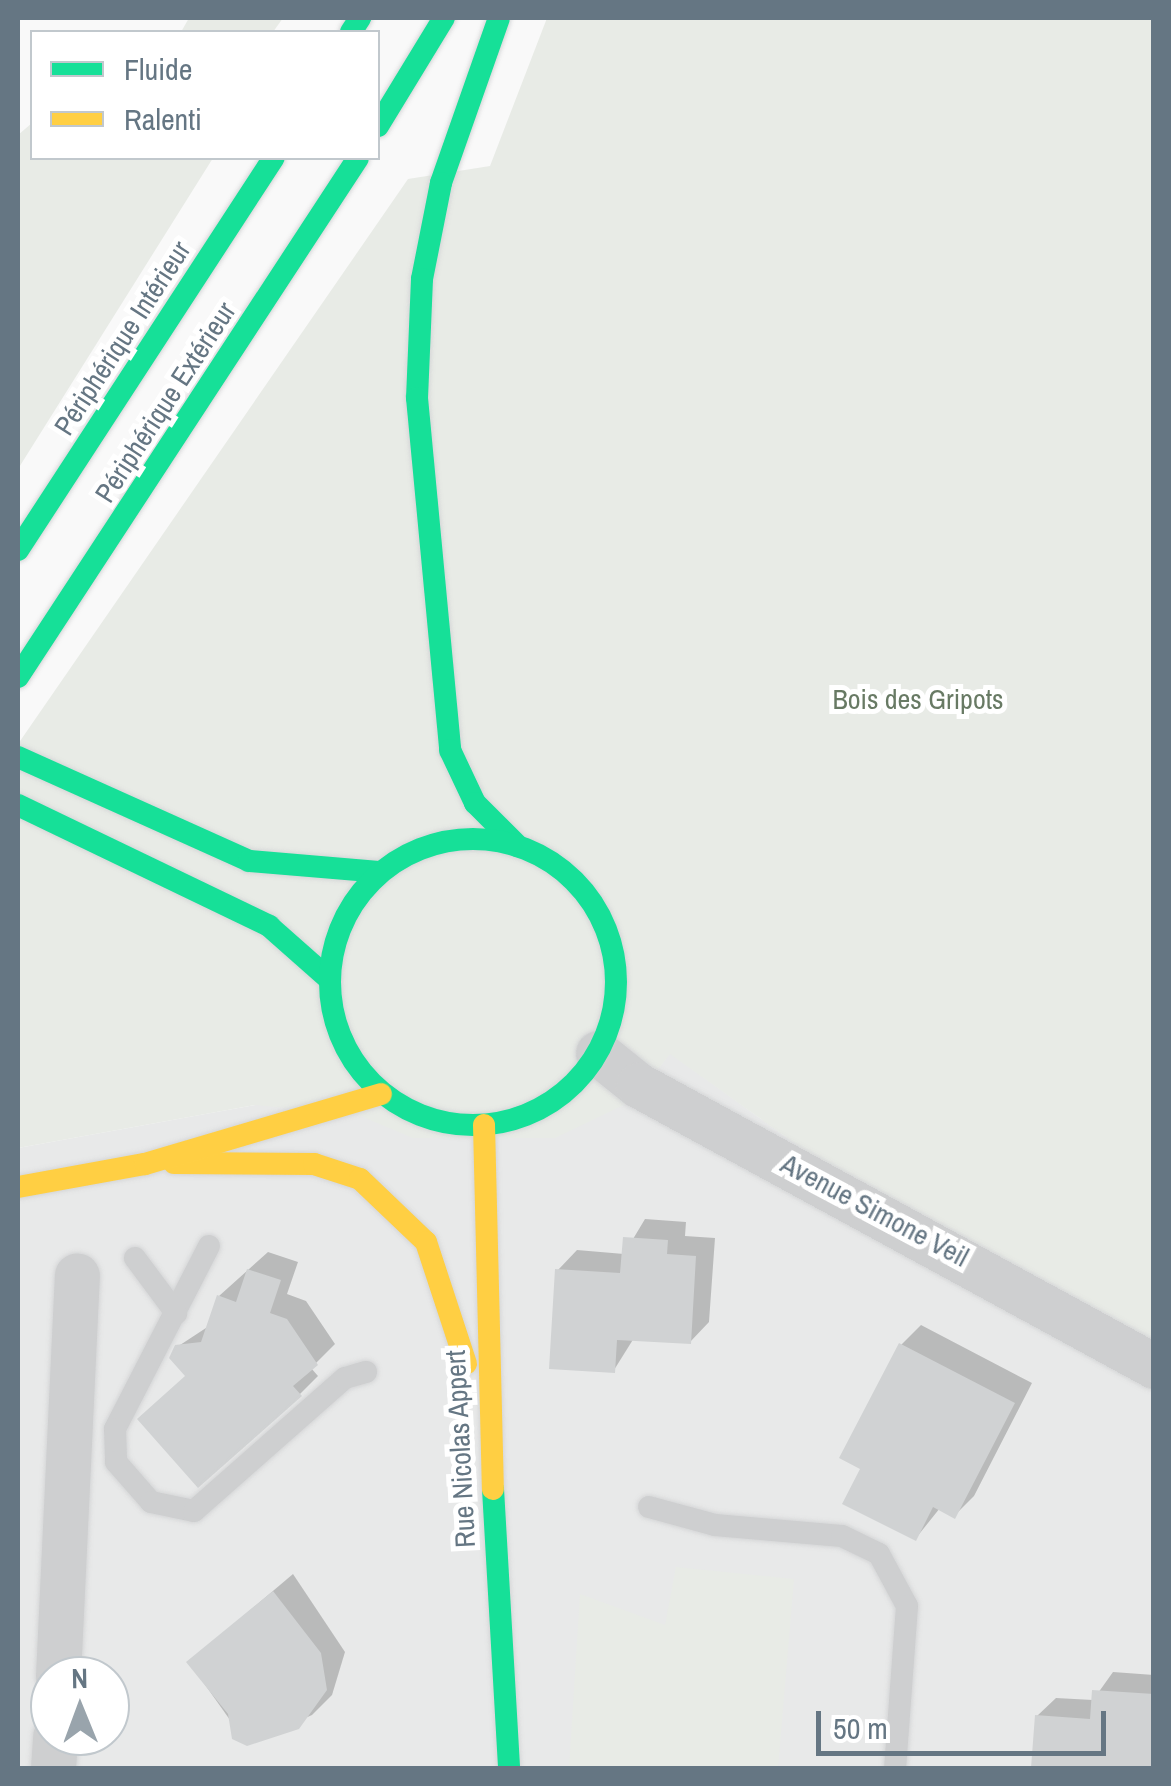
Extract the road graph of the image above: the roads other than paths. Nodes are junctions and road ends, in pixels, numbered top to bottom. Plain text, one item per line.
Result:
1 (444, 18) edge
2 (498, 18) edge
3 (380, 123) edge
4 (273, 160) edge
5 (357, 160) edge
6 (18, 550) edge
7 (18, 677) edge
8 (18, 756) edge
9 (18, 804) edge
10 (518, 846) junction
11 (380, 872) junction
12 (329, 978) junction
13 (598, 1052) junction
14 (381, 1094) junction
15 (484, 1126) junction
16 (145, 1164) junction
17 (18, 1187) edge
18 (209, 1246) dead end
19 (135, 1258) dead end
20 (78, 1275) dead end
21 (176, 1313) junction
22 (1154, 1366) edge
23 (366, 1372) dead end
24 (486, 1397) junction
25 (650, 1506) dead end
26 (59, 1656) edge
27 (509, 1768) edge
28 (895, 1768) edge

1 - 3 main road
2 - 10 main road
4 - 6 main road, Périphérique Intérieur
5 - 7 main road, Périphérique Extérieur
8 - 11 main road
9 - 12 main road
10 - 11 main road
10 - 13 main road
11 - 12 main road
12 - 14 main road
13 - 15 main road
13 - 22 street, Avenue Simone Veil
14 - 15 main road
14 - 16 main road
15 - 24 main road, Rue Nicolas Appert
16 - 17 main road
16 - 24 main road
18 - 21 lane
19 - 21 lane
20 - 26 street
21 - 23 lane
24 - 27 main road, Rue Nicolas Appert
25 - 28 lane

